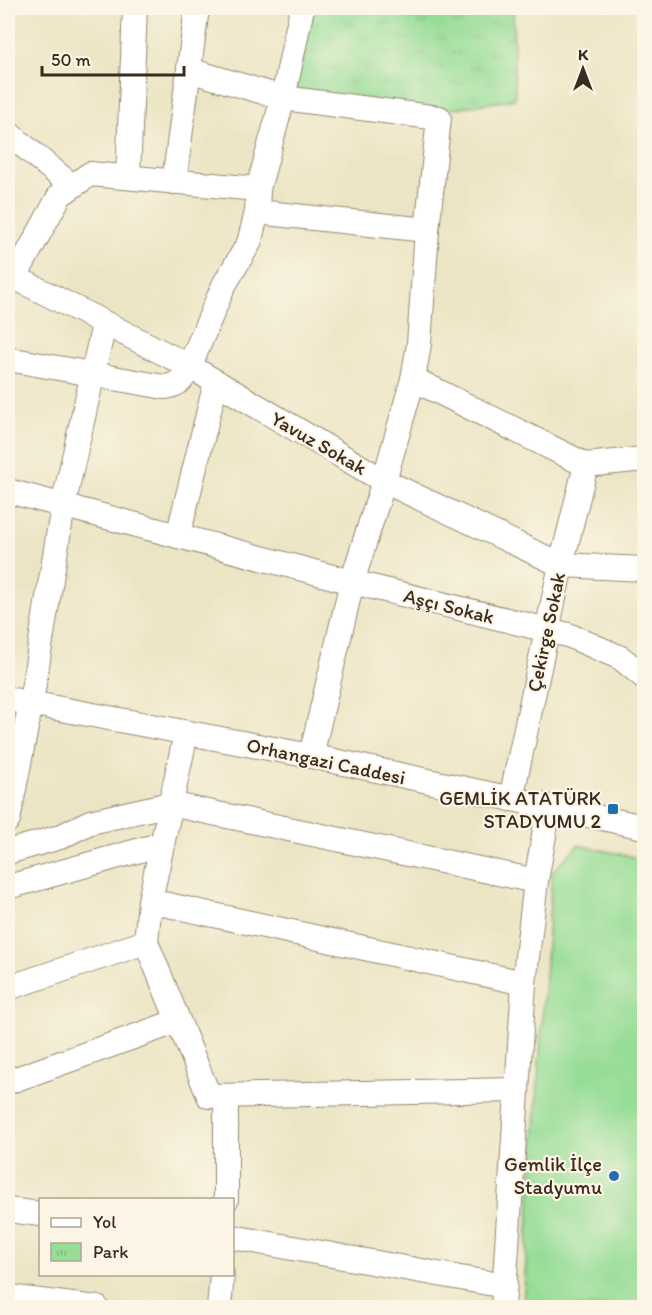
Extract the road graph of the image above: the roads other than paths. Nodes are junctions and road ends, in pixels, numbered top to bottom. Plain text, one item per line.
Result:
1 (135, 8) edge
2 (197, 8) edge
3 (302, 8) edge
4 (189, 70) junction
5 (283, 98) junction
6 (8, 133) edge
7 (128, 177) junction
8 (174, 182) junction
9 (72, 186) junction
10 (257, 200) junction
11 (427, 231) junction
12 (11, 276) edge
13 (104, 324) junction
14 (8, 359) edge
15 (189, 366) junction
16 (93, 375) junction
17 (413, 379) junction
18 (216, 382) junction
19 (645, 459) edge
20 (586, 465) junction
21 (384, 481) junction
22 (8, 491) edge
23 (63, 506) junction
24 (178, 536) junction
25 (561, 565) junction
26 (645, 569) edge
27 (352, 582) junction
28 (546, 631) junction
29 (645, 677) edge
30 (19, 700) edge
31 (186, 733) junction
32 (311, 756) junction
33 (511, 799) junction
34 (170, 804) junction
35 (549, 807) junction
36 (8, 820) edge
37 (645, 827) edge
38 (162, 844) junction
39 (8, 852) edge
40 (536, 880) junction
41 (8, 887) edge
42 (150, 901) junction
43 (146, 942) junction
44 (524, 983) junction
45 (8, 988) edge
46 (178, 1021) junction
47 (8, 1082) edge
48 (516, 1090) junction
49 (226, 1096) junction
50 (226, 1198) edge
51 (8, 1210) edge
52 (39, 1214) edge
53 (234, 1237) edge
54 (222, 1276) edge
55 (8, 1297) edge
56 (504, 1297) edge
57 (96, 1308) edge
58 (219, 1308) edge

1 - 7 street
2 - 4 street
3 - 5 street
4 - 5 street
4 - 8 street
5 - 10 street
5 - 11 street
6 - 9 street
7 - 8 street
7 - 9 street
8 - 10 street
9 - 12 street
10 - 11 street
10 - 15 street
11 - 17 street
12 - 13 street, Yavuz Sokak
13 - 15 street, Yavuz Sokak
13 - 16 street
14 - 16 street
15 - 16 street
15 - 18 street, Yavuz Sokak
16 - 23 street
17 - 20 street
17 - 21 street
18 - 21 street, Yavuz Sokak
18 - 24 street
19 - 20 street
20 - 25 street, Çekirge Sokak
21 - 25 street, Yavuz Sokak
21 - 27 street
22 - 23 street, Aşçı Sokak
23 - 24 street, Aşçı Sokak
23 - 30 street
24 - 27 street, Aşçı Sokak
25 - 26 street, Yavuz Sokak
25 - 28 street, Çekirge Sokak
27 - 28 street, Aşçı Sokak
27 - 32 street
28 - 29 street, Aşçı Sokak
28 - 33 street, Çekirge Sokak
30 - 31 street, Orhangazi Caddesi
30 - 36 street
31 - 32 street, Orhangazi Caddesi
31 - 34 street
32 - 33 street, Orhangazi Caddesi
33 - 35 street, Orhangazi Caddesi
34 - 38 street
34 - 39 street
34 - 40 street
35 - 37 street, Orhangazi Caddesi
35 - 40 street
38 - 41 street
38 - 42 street
40 - 44 street
42 - 43 street
42 - 44 street
43 - 45 street
43 - 46 street
44 - 48 street
46 - 47 street
46 - 49 street
48 - 49 street
48 - 56 street
49 - 50 street
51 - 52 street
53 - 56 street
54 - 58 street
55 - 57 street

